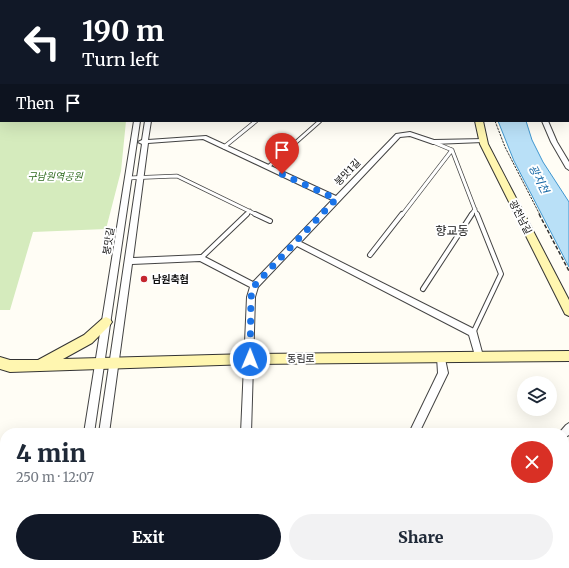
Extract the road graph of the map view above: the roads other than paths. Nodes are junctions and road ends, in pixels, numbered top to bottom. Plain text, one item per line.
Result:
1 (137, 122) edge
2 (148, 122) edge
3 (255, 122) edge
4 (319, 122) edge
5 (478, 122) edge
6 (545, 122) edge
7 (483, 140) junction
8 (145, 142) junction
9 (433, 142) junction
10 (134, 143) junction
11 (224, 147) junction
12 (452, 150) junction
13 (268, 167) junction
14 (569, 168) edge
15 (140, 177) junction
16 (128, 178) junction
17 (336, 199) junction
18 (475, 208) junction
19 (250, 211) junction
20 (270, 221) dead end
21 (295, 242) junction
22 (370, 255) dead end
23 (201, 258) junction
24 (128, 261) junction
25 (254, 286) junction
26 (423, 288) dead end
27 (569, 311) edge
28 (106, 322) junction
29 (473, 333) junction
30 (478, 356) junction
31 (569, 356) edge
32 (441, 357) junction
33 (250, 359) junction
34 (101, 364) junction
35 (114, 364) junction
36 (39, 365) junction
37 (3, 367) edge
38 (91, 428) edge
39 (105, 428) edge
40 (246, 428) edge
41 (416, 428) edge

1 - 10 street, 붕맛길
2 - 8 street
3 - 11 lane
4 - 13 lane
5 - 7 street, 광천남길
6 - 14 street
7 - 9 street, 붕맛1길
7 - 27 street, 광천남길
8 - 10 street
8 - 11 street
8 - 15 street
9 - 12 lane
9 - 17 street, 붕맛1길
10 - 16 street, 붕맛길
11 - 13 street
12 - 18 lane
12 - 22 lane
13 - 17 street
15 - 16 lane
15 - 19 lane
15 - 24 street
16 - 28 street, 붕맛길
17 - 21 street, 붕맛1길
18 - 26 lane
18 - 29 lane
19 - 20 lane
19 - 23 lane
21 - 25 street, 붕맛1길
21 - 29 street
23 - 24 street
23 - 25 street
24 - 35 street
25 - 33 street
28 - 34 street, 붕맛길
28 - 36 street
29 - 30 street
30 - 31 street, 동림로
30 - 32 street, 동림로
32 - 33 street, 동림로
32 - 41 street
33 - 35 street, 동림로
33 - 40 street
34 - 35 street, 동림로
34 - 36 street, 동림로
34 - 38 street, 붕맛길
35 - 39 street
36 - 37 street, 동림로

